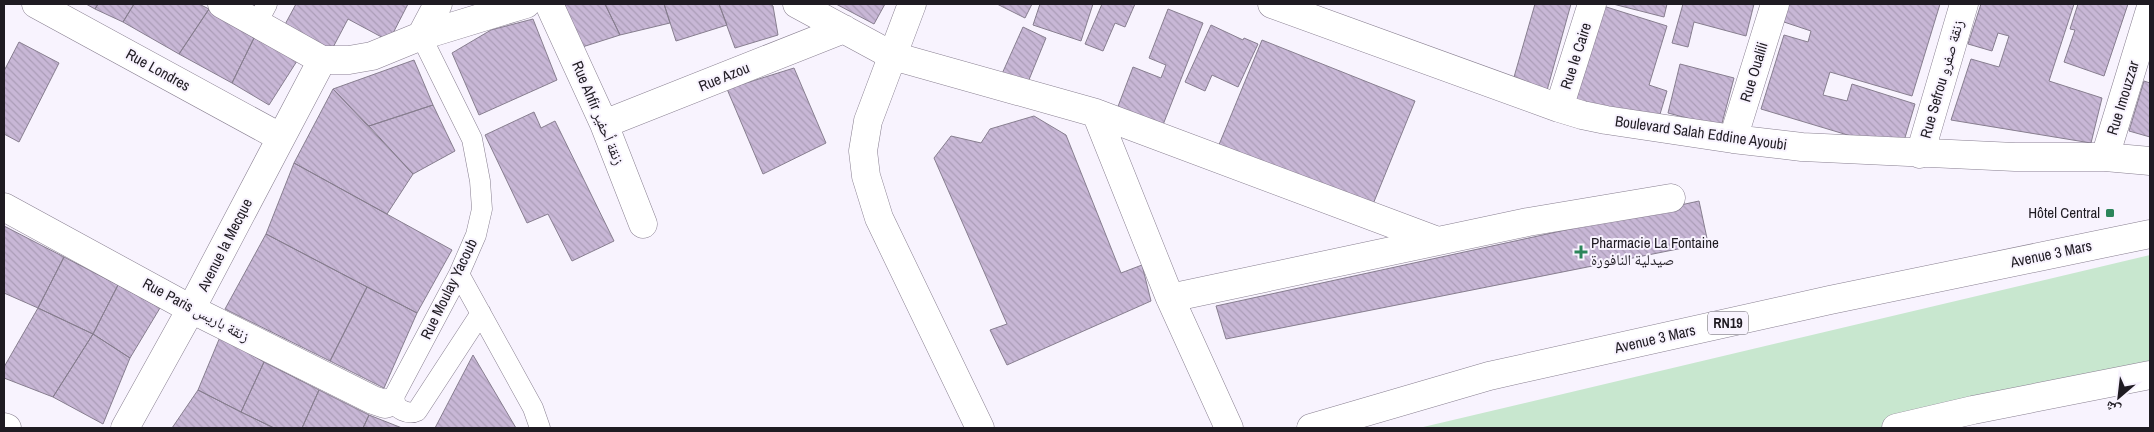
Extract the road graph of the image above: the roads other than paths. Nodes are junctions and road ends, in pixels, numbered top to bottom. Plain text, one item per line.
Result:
1 (36, 4) edge
2 (222, 4) edge
3 (438, 4) edge
4 (526, 4) edge
5 (549, 4) edge
6 (797, 4) edge
7 (912, 4) edge
8 (1272, 4) edge
9 (1592, 4) edge
10 (1775, 4) edge
11 (1964, 4) edge
12 (2150, 10) edge
13 (262, 14) edge
14 (844, 29) junction
15 (421, 36) junction
16 (893, 56) junction
17 (322, 60) junction
18 (1559, 108) junction
19 (1096, 112) junction
20 (604, 124) junction
21 (280, 137) junction
22 (1733, 139) junction
23 (1920, 154) junction
24 (2106, 157) junction
25 (2150, 161) edge
26 (1671, 198) dead end
27 (4, 207) edge
28 (643, 224) dead end
29 (2150, 234) edge
30 (1438, 241) junction
31 (459, 274) junction
32 (1170, 298) junction
33 (191, 309) junction
34 (481, 314) junction
35 (2150, 375) edge
36 (391, 402) junction
37 (125, 428) edge
38 (540, 428) edge
39 (980, 428) edge
40 (1228, 428) edge
41 (1310, 428) edge
42 (1896, 428) edge

1 - 21 street, Rue Londres
2 - 13 street
3 - 15 street
4 - 15 street
5 - 20 street, Rue Ahfir زنقة أحفير
6 - 14 street
7 - 16 street
8 - 18 street, Boulevard Salah Eddine Ayoubi
9 - 18 street, Rue le Caire
10 - 22 street, Rue Oualili
11 - 23 street, Rue Sefrou زنقة صفرو
12 - 24 street, Rue Imouzzar
13 - 17 street
14 - 16 street
14 - 20 street, Rue Azou
15 - 17 street
15 - 31 lane, Rue Moulay Yacoub
16 - 19 street
16 - 39 street
17 - 21 street, Avenue la Mecque
18 - 22 street, Boulevard Salah Eddine Ayoubi
19 - 30 street
19 - 32 street
20 - 28 street, Rue Ahfir زنقة أحفير
21 - 33 street, Avenue la Mecque
22 - 23 street, Boulevard Salah Eddine Ayoubi
23 - 24 street, Boulevard Salah Eddine Ayoubi
24 - 25 street, Boulevard Salah Eddine Ayoubi
26 - 30 street
27 - 33 street, Rue Paris زنقة باريس
29 - 41 street, Avenue 3 Mars / RN19
30 - 32 street
31 - 34 lane
31 - 36 lane, Rue Moulay Yacoub
32 - 40 street
33 - 36 street, Rue Paris زنقة باريس
33 - 37 street, Avenue la Mecque
34 - 36 lane
34 - 38 lane
35 - 42 street

